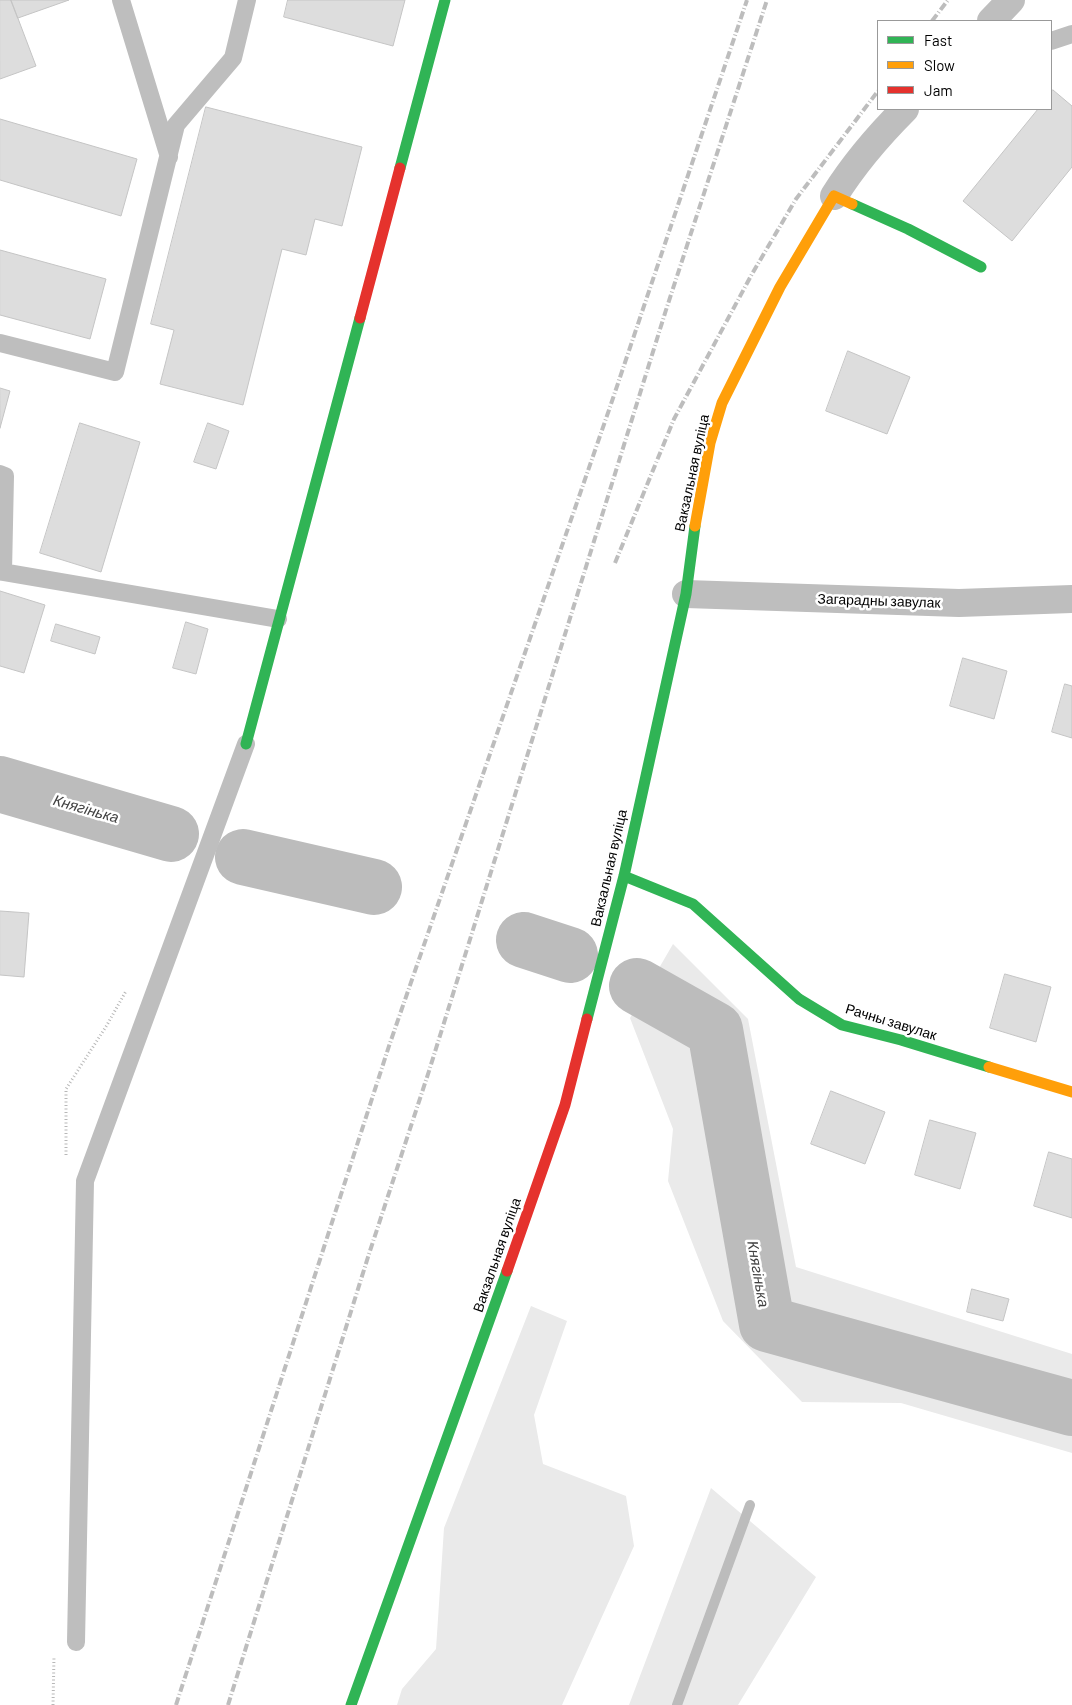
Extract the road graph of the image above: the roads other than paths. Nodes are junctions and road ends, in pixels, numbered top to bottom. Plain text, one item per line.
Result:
1 (121, 0) edge
2 (247, 0) edge
3 (445, 0) edge
4 (1011, 0) edge
5 (992, 20) edge
6 (1072, 34) edge
7 (1052, 41) edge
8 (904, 110) edge
9 (169, 157) junction
10 (834, 196) junction
11 (981, 267) dead end
12 (0, 343) edge
13 (0, 474) edge
14 (686, 594) junction
15 (1072, 599) edge
16 (278, 619) junction
17 (246, 744) joint
18 (624, 876) junction
19 (1072, 1092) edge
20 (76, 1642) dead end
21 (351, 1705) edge

1 - 9 lane
2 - 9 lane
3 - 16 street
4 - 5 street
6 - 7 lane
8 - 10 street
9 - 12 lane
10 - 11 street
10 - 14 street, Вакзальная вуліца
13 - 16 lane
14 - 15 street, Загарадны завулак
14 - 18 street, Вакзальная вуліца
16 - 17 street
17 - 20 lane
18 - 19 street, Рачны завулак
18 - 21 street, Вакзальная вуліца

